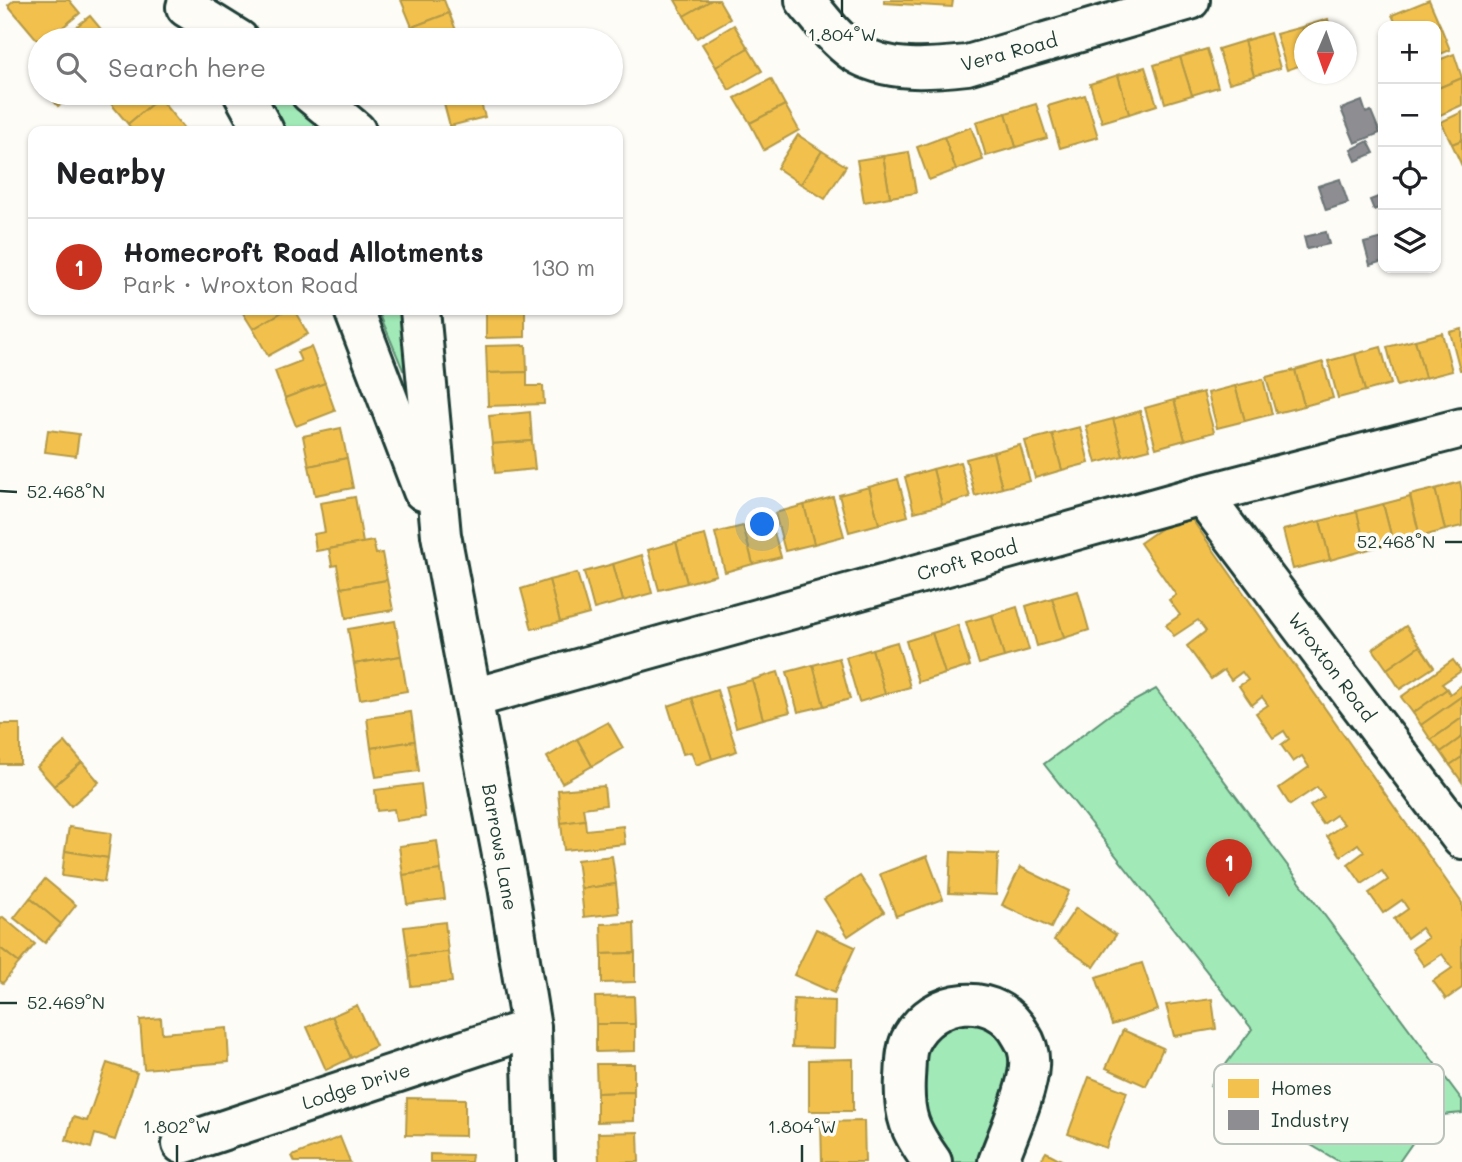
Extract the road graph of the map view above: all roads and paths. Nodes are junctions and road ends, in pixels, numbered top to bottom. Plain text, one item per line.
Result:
1 (805, 0) edge
2 (1191, 0) edge
3 (183, 4) edge
4 (200, 28) edge
5 (220, 28) edge
6 (250, 105) edge
7 (325, 105) edge
8 (261, 126) edge
9 (350, 126) edge
10 (356, 315) edge
11 (420, 315) edge
12 (1462, 428) edge
13 (1202, 495) junction
14 (440, 535) junction
15 (473, 698) junction
16 (1462, 839) edge
17 (531, 1028) junction
18 (182, 1144) dead end
19 (535, 1162) edge
20 (932, 1162) edge
21 (998, 1162) edge

1 - 2 street, Vera Road
3 - 4 street
3 - 5 street
6 - 8 street
7 - 9 street
10 - 14 street, Barrows Lane
11 - 14 street, Barrows Lane
12 - 13 street, Croft Road
13 - 15 street, Croft Road
13 - 16 street, Wroxton Road
14 - 15 street, Barrows Lane
15 - 17 street, Barrows Lane
17 - 18 street, Lodge Drive
17 - 19 street, Barrows Lane
20 - 21 street

